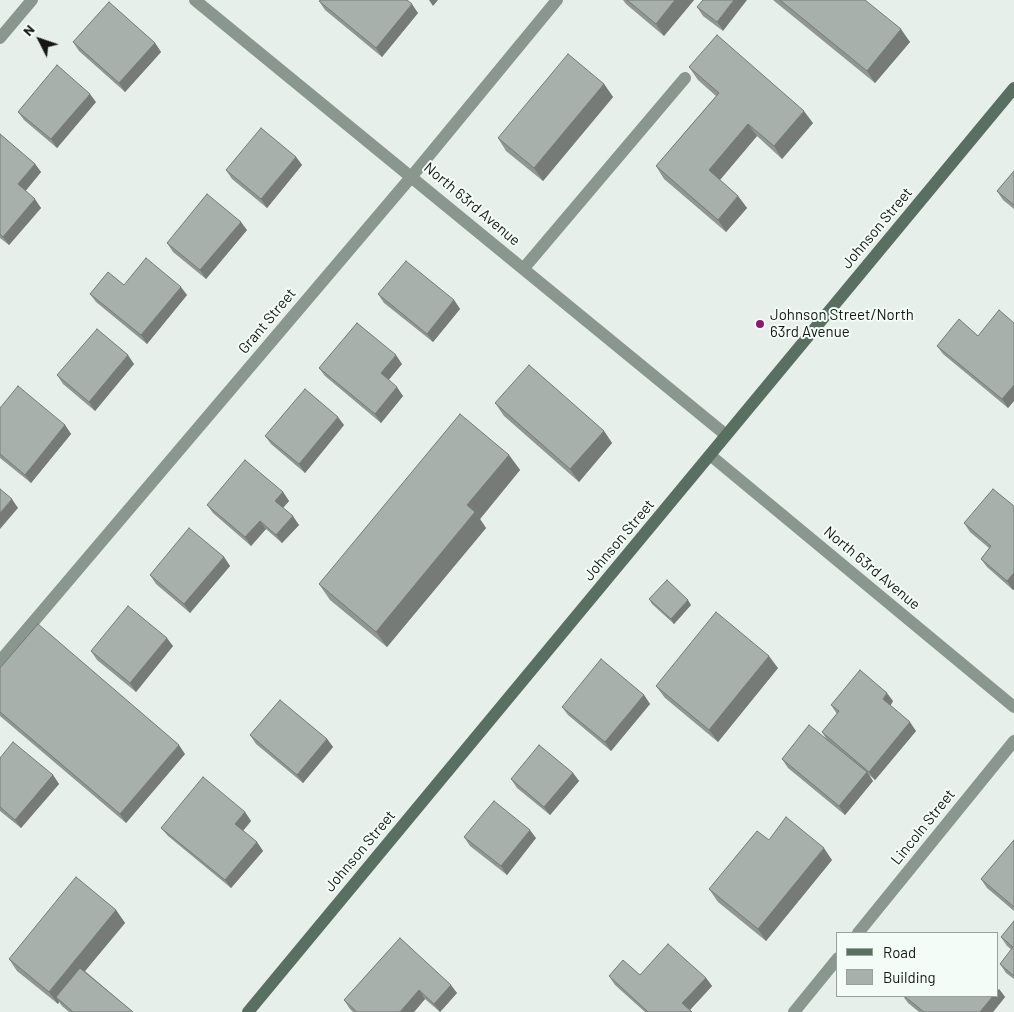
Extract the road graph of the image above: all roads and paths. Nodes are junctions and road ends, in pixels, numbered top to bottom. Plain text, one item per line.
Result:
1 (32, 0) edge
2 (195, 0) edge
3 (557, 0) edge
4 (0, 38) edge
5 (685, 78) dead end
6 (1014, 88) edge
7 (412, 176) junction
8 (524, 268) junction
9 (726, 435) junction
10 (710, 455) junction
11 (0, 662) edge
12 (1014, 707) edge
13 (1014, 741) edge
14 (859, 932) edge
15 (836, 960) edge
16 (248, 1012) edge
17 (794, 1012) edge

1 - 4 street
2 - 7 street, North 63rd Avenue
3 - 7 street, Grant Street
5 - 8 street
6 - 9 street, Johnson Street
7 - 8 street, North 63rd Avenue
7 - 11 street, Grant Street
8 - 9 street, North 63rd Avenue
9 - 10 street, Johnson Street
10 - 12 street, North 63rd Avenue
10 - 16 street, Johnson Street
13 - 14 street, Lincoln Street
15 - 17 street

